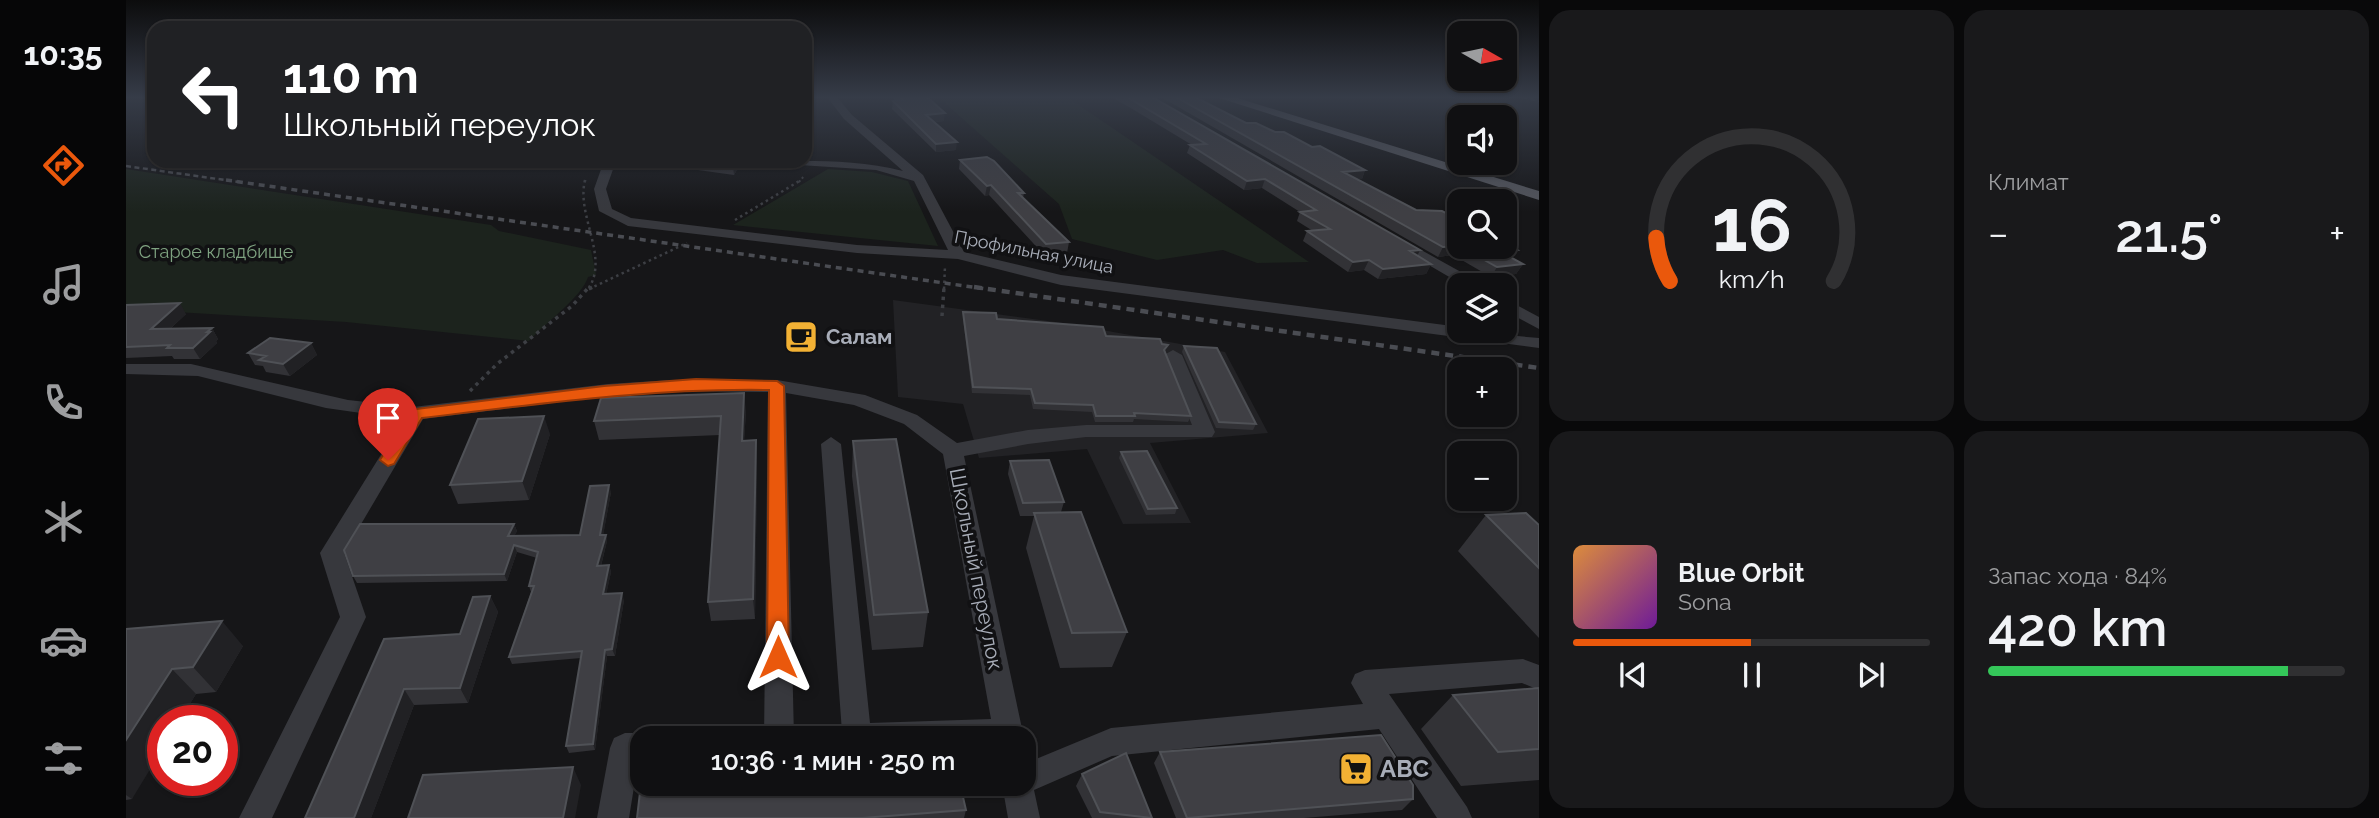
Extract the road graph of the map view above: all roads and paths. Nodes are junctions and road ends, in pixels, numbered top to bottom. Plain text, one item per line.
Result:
1 (869, 135) edge
2 (1344, 135) edge
3 (812, 163) edge
4 (608, 168) edge
5 (589, 172) dead end
6 (919, 178) junction
7 (1539, 196) edge
8 (1389, 237) edge
9 (951, 254) junction
10 (1453, 273) edge
11 (1517, 311) edge
12 (942, 316) dead end
13 (1539, 324) edge
14 (1539, 343) edge
15 (1172, 355) dead end
16 (126, 369) edge
17 (777, 386) junction
18 (453, 408) junction
19 (416, 414) junction
20 (831, 444) dead end
21 (953, 451) junction
22 (1539, 678) edge
23 (1386, 715) junction
24 (779, 726) edge
25 (854, 726) edge
26 (1006, 726) edge
27 (630, 748) edge
28 (1036, 774) edge
29 (1019, 796) edge
30 (255, 818) edge
31 (613, 818) edge
32 (1024, 818) edge
33 (1456, 818) edge

1 - 6 street
2 - 7 main road
3 - 6 street
4 - 9 street, Профильная улица
5 - 18 path
6 - 9 street
8 - 10 street
9 - 12 path
9 - 14 street, Профильная улица
11 - 13 street
15 - 21 street
16 - 19 street, Школьный переулок
17 - 18 street, Школьный переулок
17 - 21 street, Школьный переулок
17 - 24 street
18 - 19 street, Школьный переулок
19 - 30 street
20 - 25 street
21 - 26 street, Школьный переулок
22 - 23 street
23 - 28 street
23 - 33 street
27 - 31 street
29 - 32 street

